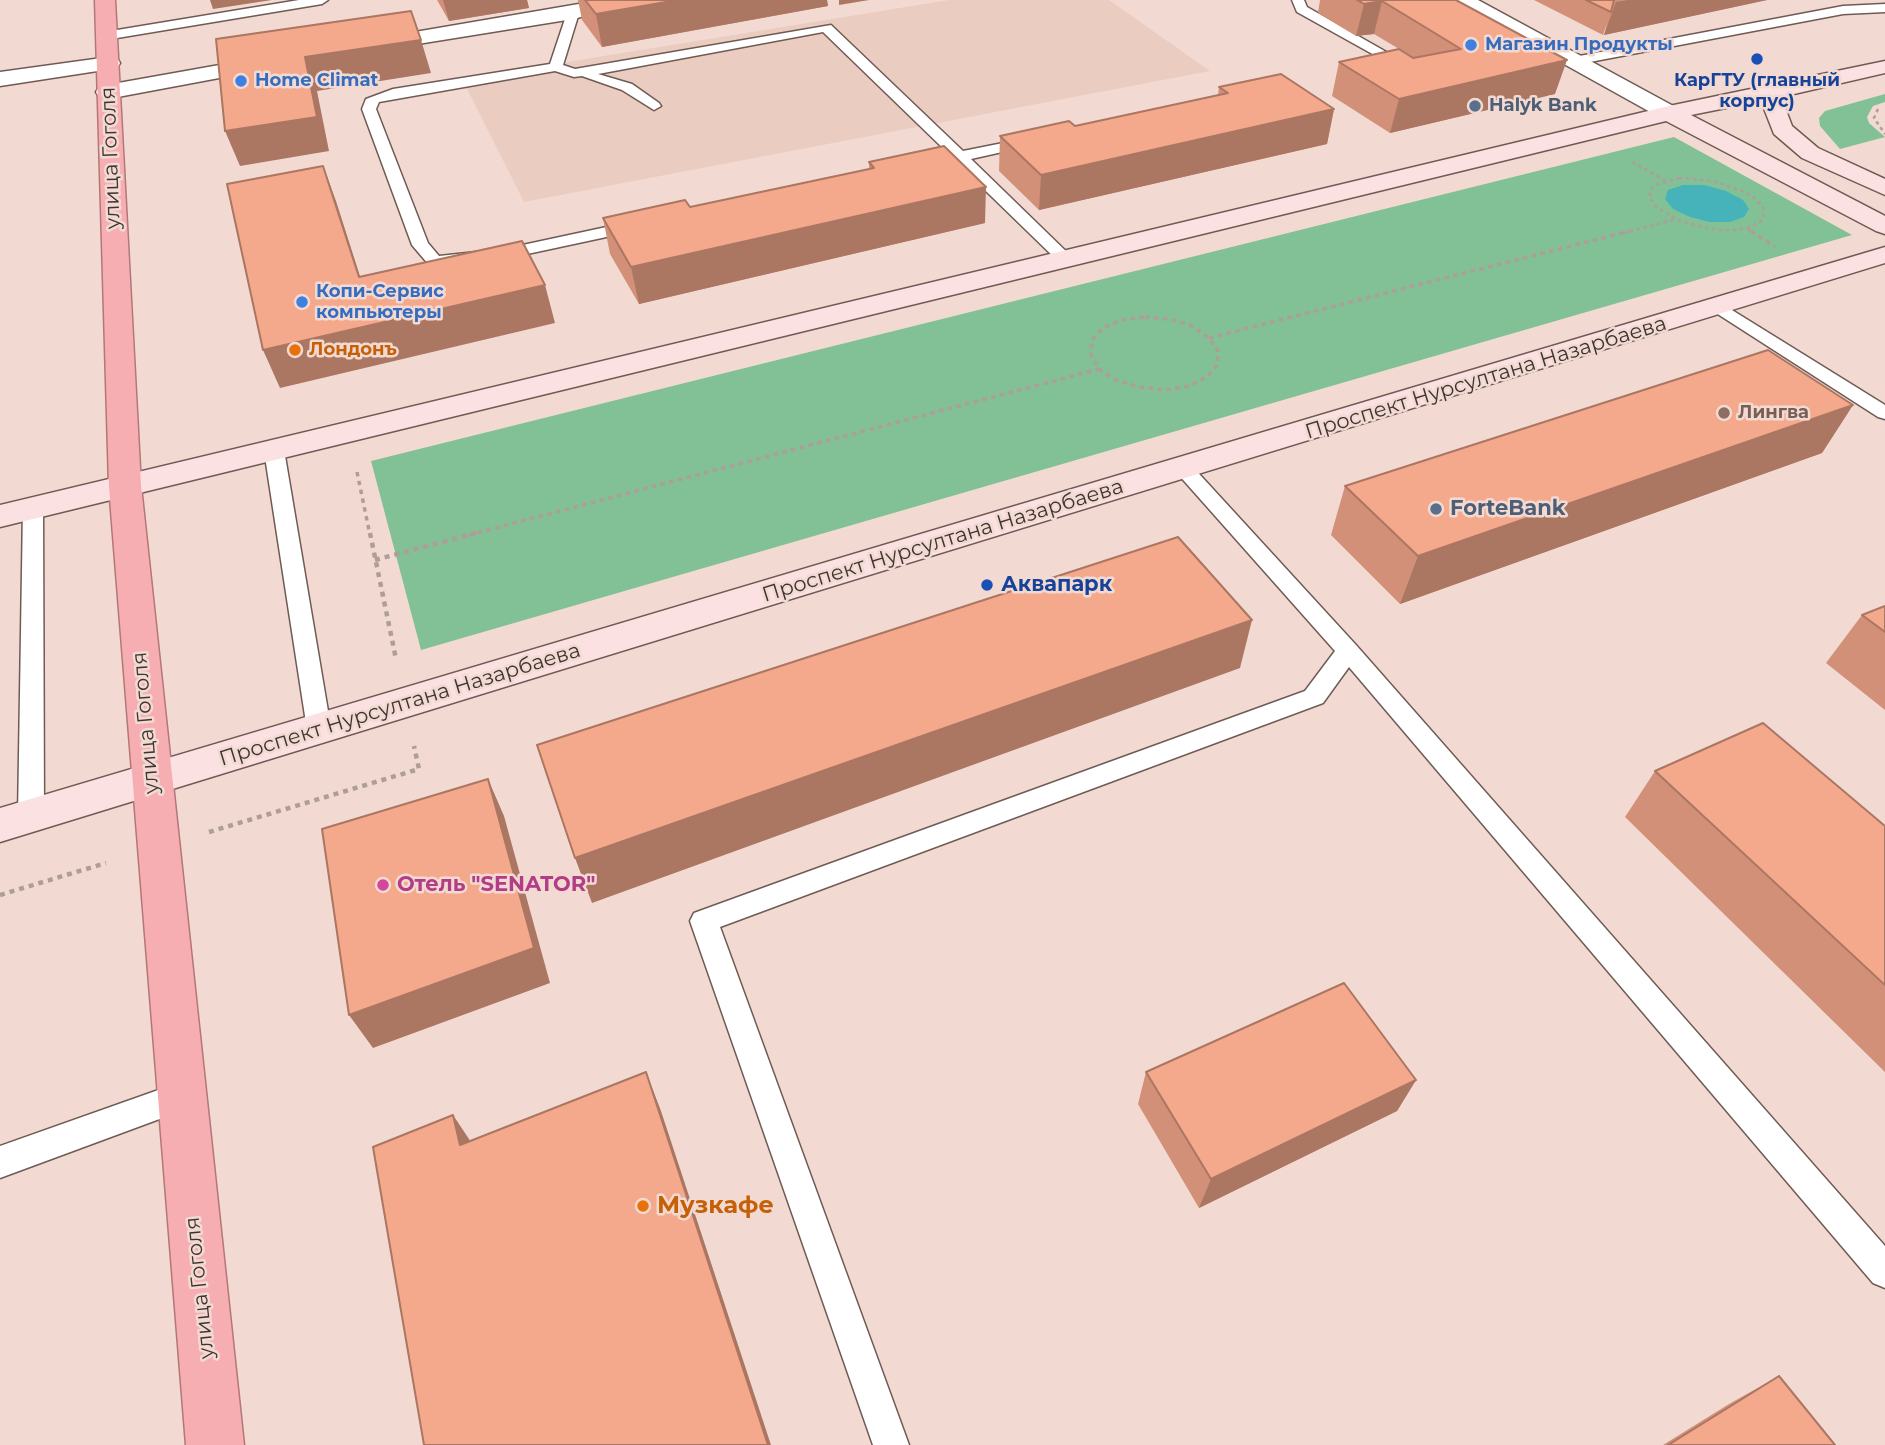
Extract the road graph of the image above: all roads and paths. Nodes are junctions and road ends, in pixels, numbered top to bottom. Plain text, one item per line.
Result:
1 (105, 0) edge
2 (322, 0) edge
3 (620, 0) edge
4 (1298, 0) edge
5 (1463, 0) edge
6 (1885, 8) edge
7 (573, 13) junction
8 (105, 36) junction
9 (353, 48) edge
10 (1390, 58) edge
11 (285, 60) edge
12 (1574, 61) junction
13 (109, 63) junction
14 (556, 67) junction
15 (1885, 67) edge
16 (574, 73) junction
17 (0, 79) edge
18 (107, 92) junction
19 (1769, 93) junction
20 (1885, 105) edge
21 (654, 106) dead end
22 (1669, 113) junction
23 (1885, 134) edge
24 (1047, 139) edge
25 (957, 157) junction
26 (904, 168) edge
27 (1885, 188) edge
28 (1677, 219) junction
29 (651, 222) edge
30 (1885, 226) edge
31 (1885, 255) edge
32 (1066, 259) junction
33 (1719, 307) junction
34 (1209, 338) junction
35 (1099, 369) junction
36 (1885, 413) edge
37 (274, 450) junction
38 (1184, 469) junction
39 (125, 486) junction
40 (33, 508) junction
41 (0, 516) edge
42 (375, 560) dead end
43 (1348, 650) junction
44 (319, 729) junction
45 (150, 780) junction
46 (15, 820) edge
47 (181, 1097) junction
48 (0, 1162) edge
49 (1885, 1271) edge
50 (215, 1445) edge
51 (891, 1445) edge

1 - 8 highway, улица Гоголя
2 - 8 lane
3 - 7 street
4 - 10 lane
5 - 12 street
6 - 12 lane
7 - 9 street
7 - 14 lane
8 - 13 highway, улица Гоголя
11 - 18 street
12 - 22 street
13 - 17 street
13 - 18 highway, улица Гоголя
14 - 16 lane
14 - 29 lane
15 - 19 main road
16 - 21 lane
16 - 25 lane
18 - 39 highway, улица Гоголя
19 - 22 main road
19 - 27 main road
20 - 23 path
22 - 30 main road
22 - 32 main road
24 - 25 lane
25 - 26 lane
25 - 32 lane
28 - 28 path
28 - 34 path
31 - 33 main road, Проспект Нурсултана Назарбаева
32 - 37 main road
33 - 36 lane
33 - 38 main road, Проспект Нурсултана Назарбаева
34 - 35 path
34 - 35 path
35 - 42 path
37 - 39 main road
37 - 44 lane
38 - 43 lane
38 - 44 main road, Проспект Нурсултана Назарбаева
39 - 40 main road
39 - 45 highway, улица Гоголя
40 - 41 main road
40 - 46 lane
43 - 49 lane
43 - 51 lane
44 - 45 main road, Проспект Нурсултана Назарбаева
45 - 46 main road, Проспект Нурсултана Назарбаева
45 - 47 highway, улица Гоголя
47 - 48 lane
47 - 50 highway, улица Гоголя

